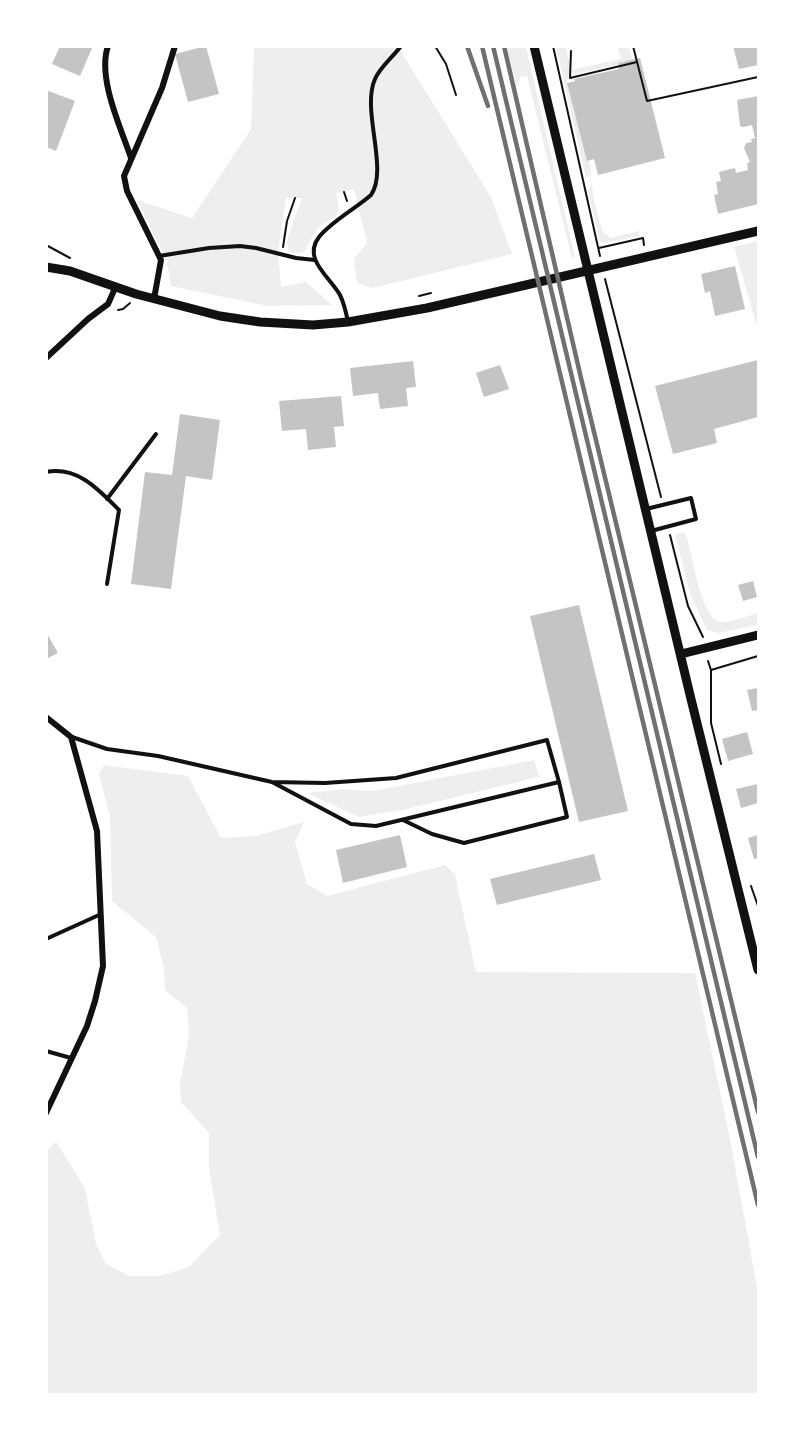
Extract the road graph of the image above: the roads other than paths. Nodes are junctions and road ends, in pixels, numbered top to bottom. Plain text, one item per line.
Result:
1 (108, 46) edge
2 (176, 46) edge
3 (402, 46) edge
4 (534, 46) edge
5 (131, 159) junction
6 (758, 231) edge
7 (159, 256) junction
8 (315, 260) junction
9 (46, 267) edge
10 (116, 286) junction
11 (154, 299) junction
12 (348, 322) junction
13 (46, 358) edge
14 (156, 434) dead end
15 (46, 472) edge
16 (107, 499) junction
17 (646, 509) junction
18 (651, 531) junction
19 (107, 584) dead end
20 (759, 635) edge
21 (681, 654) junction
22 (46, 717) edge
23 (71, 737) junction
24 (272, 782) junction
25 (559, 782) junction
26 (402, 820) junction
27 (99, 915) junction
28 (46, 939) edge
29 (759, 970) edge
30 (46, 1051) edge
31 (72, 1059) junction
32 (46, 1113) edge

1 - 5 street
2 - 5 street
3 - 8 lane
4 - 17 street
5 - 7 street
6 - 12 street
7 - 8 lane
7 - 11 street
8 - 12 lane
9 - 10 street
10 - 11 street
10 - 13 street
11 - 12 street
14 - 16 lane
15 - 16 lane
16 - 19 lane
17 - 18 street
17 - 18 lane
18 - 21 street
20 - 21 street
21 - 29 street
22 - 23 street
23 - 24 lane
23 - 27 street
24 - 25 lane
24 - 26 lane
25 - 26 lane
25 - 26 lane
27 - 28 lane
27 - 31 street
30 - 31 lane
31 - 32 street

